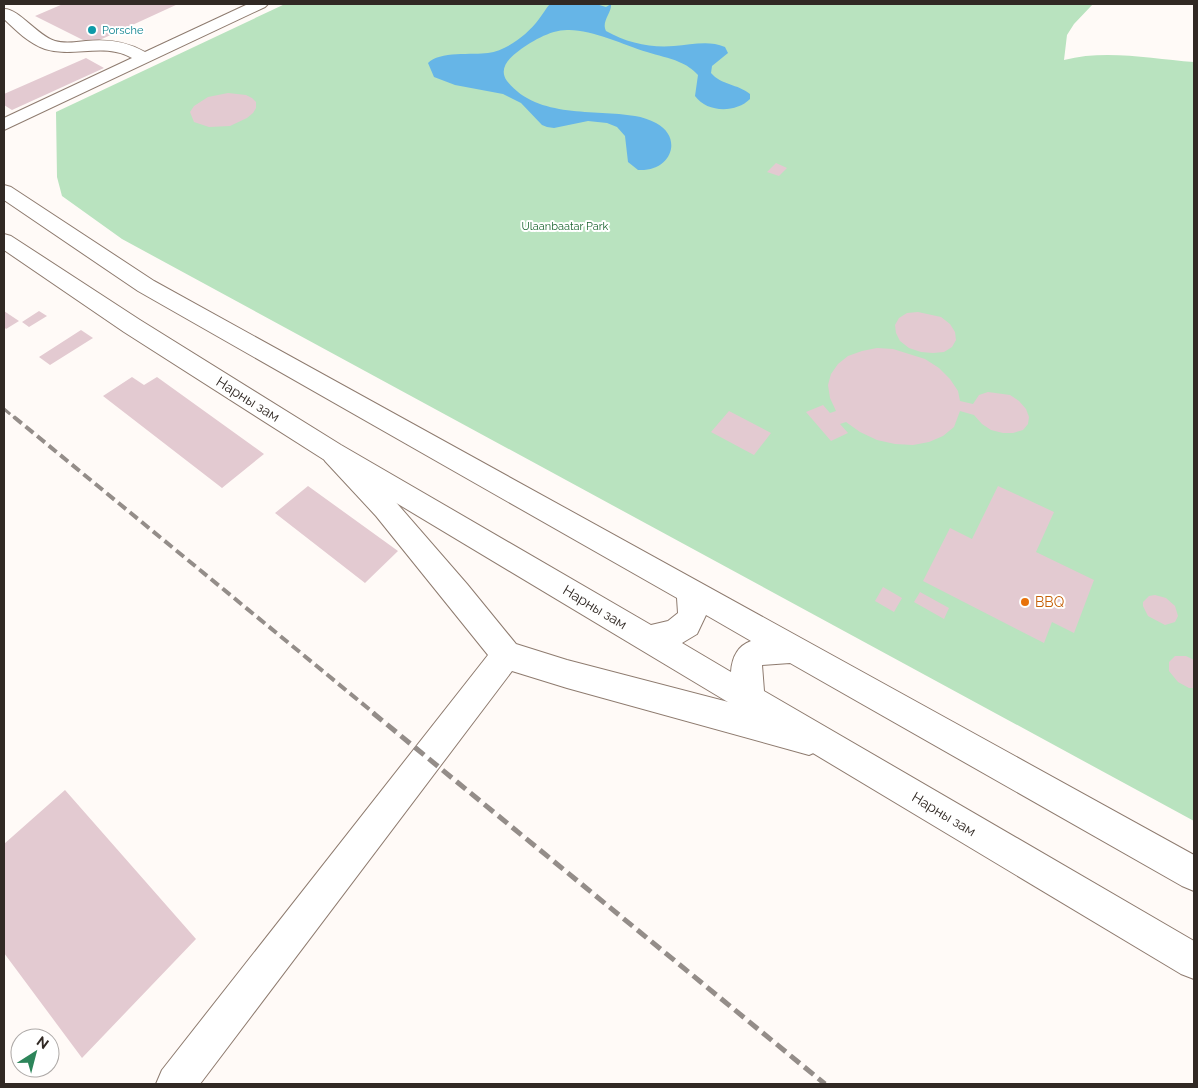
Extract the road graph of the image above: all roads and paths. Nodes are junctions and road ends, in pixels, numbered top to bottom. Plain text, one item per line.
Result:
1 (260, 4) edge
2 (6, 13) dead end
3 (145, 59) junction
4 (4, 125) edge
5 (4, 191) edge
6 (4, 240) edge
7 (332, 452) junction
8 (688, 589) junction
9 (649, 639) junction
10 (795, 649) junction
11 (506, 655) junction
12 (750, 699) junction
13 (825, 744) junction
14 (1194, 874) edge
15 (1194, 962) edge
16 (176, 1084) edge

1 - 3 main road
2 - 3 main road
3 - 4 main road
5 - 8 main road
6 - 7 main road, Нарны зам
7 - 9 main road, Нарны зам
7 - 11 main road
8 - 9 main road
8 - 10 main road
9 - 12 main road, Нарны зам
10 - 12 main road
10 - 14 main road
11 - 13 main road
11 - 16 main road
12 - 13 main road, Нарны зам
13 - 15 main road, Нарны зам

